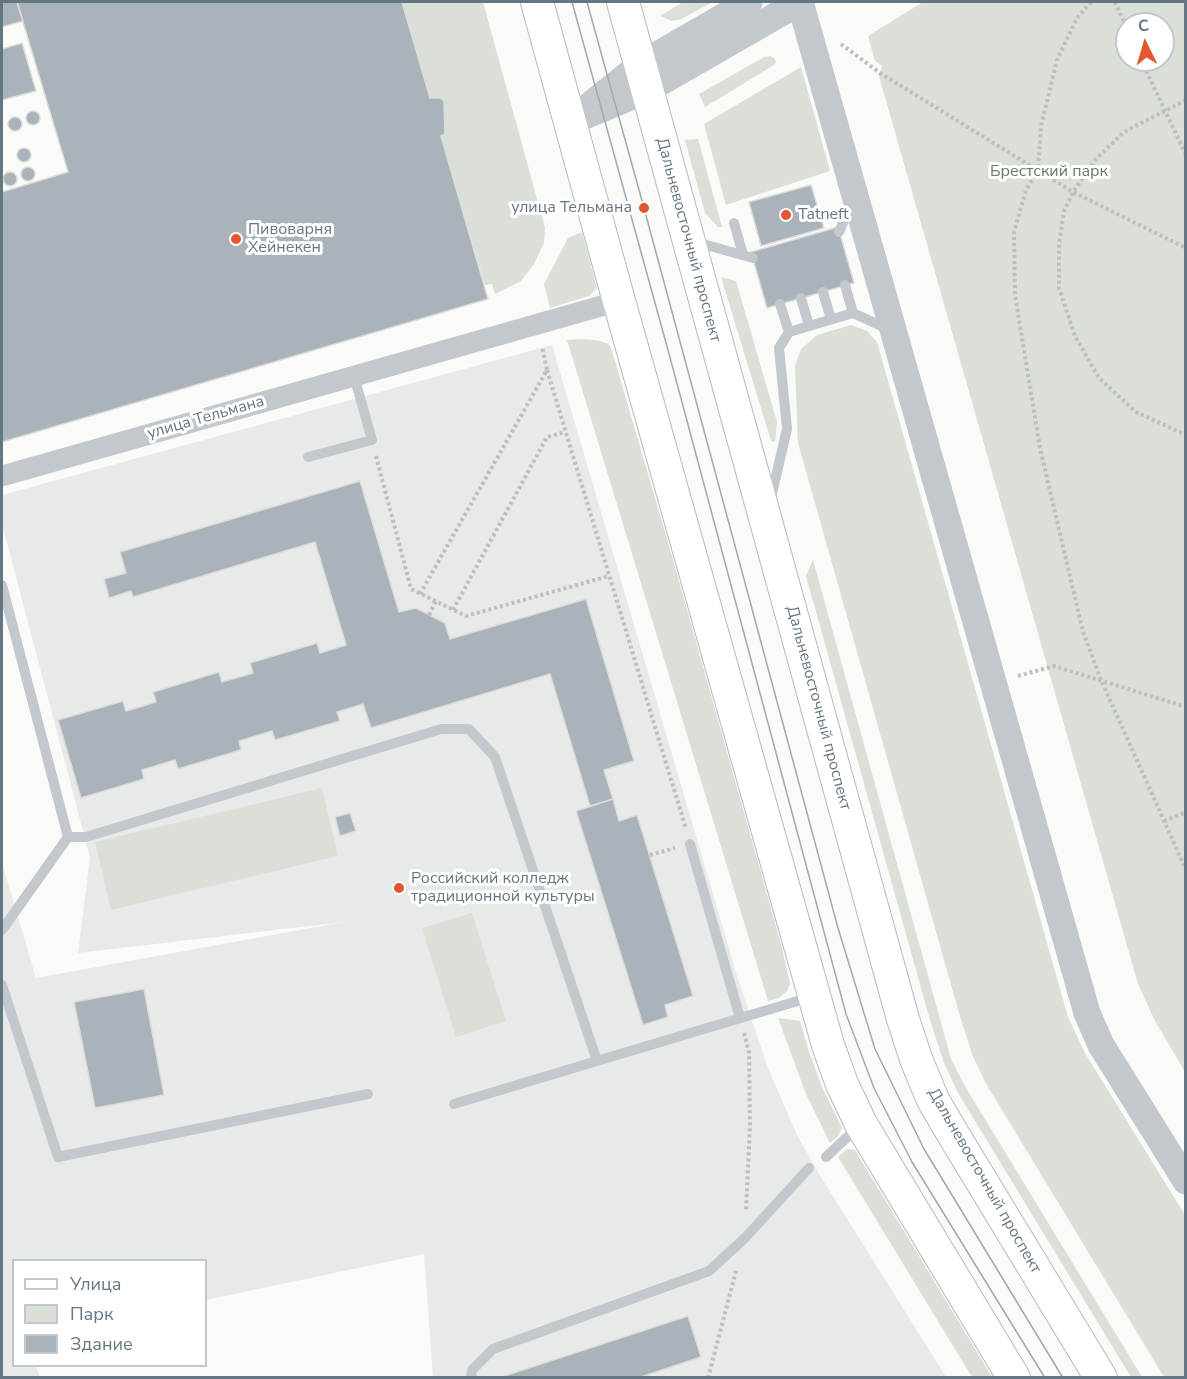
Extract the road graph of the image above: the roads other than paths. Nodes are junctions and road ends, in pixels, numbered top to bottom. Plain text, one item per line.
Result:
1 (537, 2) edge
2 (623, 2) edge
3 (749, 2) edge
4 (800, 2) edge
5 (643, 77) junction
6 (570, 122) junction
7 (854, 196) junction
8 (734, 223) dead end
9 (839, 232) dead end
10 (688, 240) junction
11 (845, 285) dead end
12 (823, 292) dead end
13 (801, 298) dead end
14 (619, 301) junction
15 (780, 304) dead end
16 (853, 313) junction
17 (831, 320) junction
18 (809, 326) junction
19 (892, 331) junction
20 (789, 332) junction
21 (354, 376) junction
22 (308, 457) dead end
23 (2, 476) edge
24 (766, 516) junction
25 (2, 585) edge
26 (68, 837) junction
27 (690, 844) road end
28 (2, 930) edge
29 (2, 985) edge
30 (814, 997) junction
31 (740, 1018) junction
32 (597, 1061) junction
33 (368, 1094) dead end
34 (453, 1104) dead end
35 (861, 1124) junction
36 (826, 1157) dead end
37 (809, 1168) dead end
38 (1185, 1181) edge
39 (471, 1377) edge
40 (1014, 1377) edge
41 (1101, 1377) edge

1 - 6 main road
2 - 5 main road, Дальневосточный проспект
3 - 5 street
4 - 5 street
4 - 7 street
5 - 6 street
5 - 10 main road, Дальневосточный проспект
6 - 14 main road
7 - 9 lane
7 - 19 street
8 - 10 lane
10 - 24 main road, Дальневосточный проспект
11 - 16 lane
12 - 17 lane
13 - 18 lane
14 - 21 street, улица Тельмана
14 - 30 main road
15 - 20 lane
16 - 17 lane
16 - 19 lane
17 - 18 lane
18 - 20 lane
19 - 38 street
20 - 24 lane
21 - 22 lane
21 - 23 street, улица Тельмана
24 - 41 main road, Дальневосточный проспект
25 - 26 lane
26 - 28 lane
26 - 32 lane
27 - 31 lane
29 - 33 lane
30 - 31 lane
30 - 35 main road
31 - 32 lane
32 - 34 lane
35 - 36 lane
35 - 40 main road
37 - 39 lane

